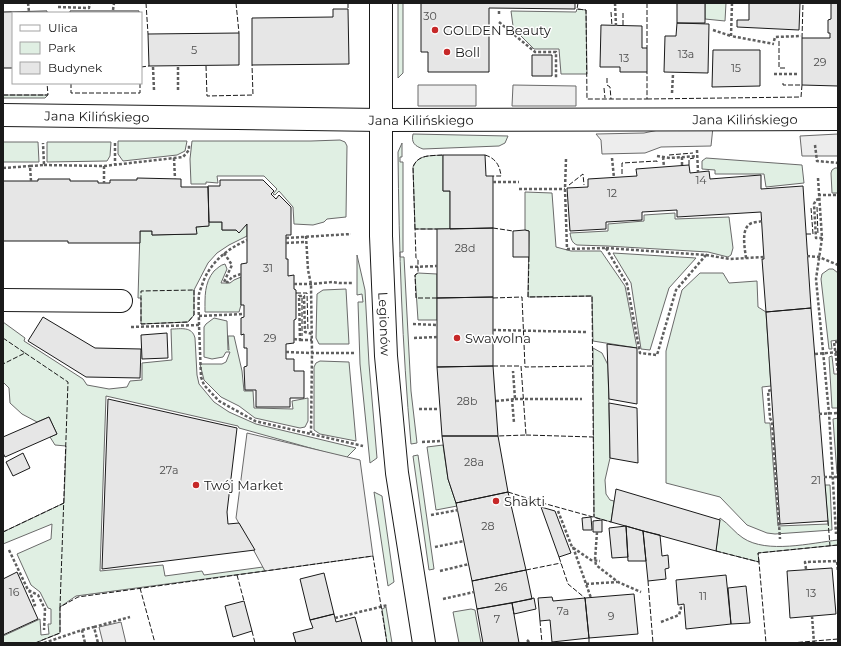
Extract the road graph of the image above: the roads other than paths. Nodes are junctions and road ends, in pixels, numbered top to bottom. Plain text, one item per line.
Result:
1 (381, 3) edge
2 (3, 115) edge
3 (838, 119) edge
4 (381, 120) junction
5 (3, 300) edge
6 (121, 302) road end
7 (424, 643) edge

1 - 4 street, Legionów
2 - 4 street, Jana Kilińskiego
3 - 4 street, Jana Kilińskiego
4 - 7 street, Legionów
5 - 6 street

